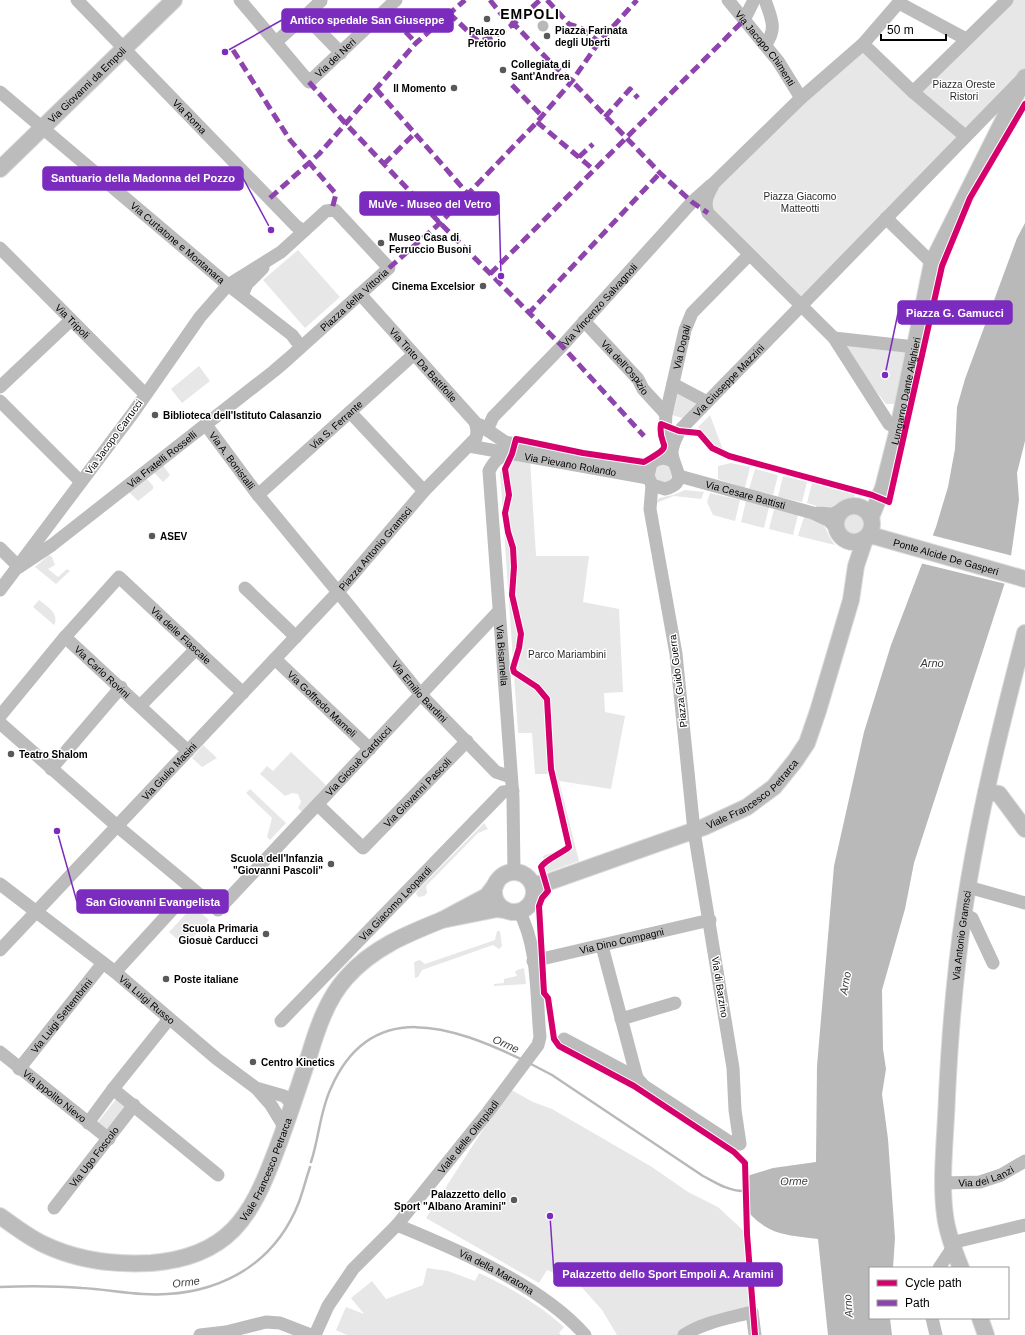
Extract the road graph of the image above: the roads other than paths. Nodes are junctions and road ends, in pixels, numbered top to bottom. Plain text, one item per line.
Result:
1 (77, 0) edge
2 (174, 0) edge
3 (240, 0) edge
4 (396, 0) edge
5 (728, 0) edge
6 (754, 0) edge
7 (765, 0) edge
8 (1007, 0) edge
9 (321, 1) dead end
10 (900, 1) edge
11 (992, 5) edge
12 (305, 16) junction
13 (744, 20) junction
14 (966, 39) junction
15 (276, 42) junction
16 (863, 44) junction
17 (765, 46) junction
18 (124, 50) junction
19 (341, 53) junction
20 (1025, 77) edge
21 (0, 92) edge
22 (913, 92) junction
23 (801, 98) junction
24 (42, 128) junction
25 (965, 136) junction
26 (0, 170) edge
27 (714, 183) junction
28 (886, 218) junction
29 (304, 230) junction
30 (0, 248) edge
31 (281, 252) junction
32 (749, 255) junction
33 (932, 263) junction
34 (228, 285) junction
35 (360, 294) junction
36 (242, 295) junction
37 (801, 306) junction
38 (71, 320) junction
39 (584, 321) junction
40 (834, 338) junction
41 (301, 346) junction
42 (915, 347) junction
43 (414, 355) junction
44 (673, 384) junction
45 (0, 387) edge
46 (145, 394) junction
47 (0, 401) edge
48 (707, 402) junction
49 (350, 412) junction
50 (666, 414) junction
51 (475, 422) junction
52 (206, 426) junction
53 (898, 429) junction
54 (487, 430) junction
55 (472, 442) junction
56 (512, 454) junction
57 (660, 458) junction
58 (674, 462) junction
59 (679, 476) junction
60 (650, 477) junction
61 (82, 482) junction
62 (424, 491) junction
63 (258, 495) junction
64 (842, 510) junction
65 (813, 513) junction
66 (867, 524) junction
67 (840, 534) junction
68 (0, 548) edge
69 (19, 567) junction
70 (1025, 576) edge
71 (852, 586) junction
72 (245, 588) dead end
73 (0, 590) edge
74 (338, 592) junction
75 (499, 611) junction
76 (1025, 633) edge
77 (65, 637) junction
78 (296, 637) junction
79 (196, 649) junction
80 (275, 659) junction
81 (121, 687) junction
82 (243, 693) junction
83 (421, 695) junction
84 (141, 706) junction
85 (0, 716) edge
86 (0, 723) edge
87 (466, 741) junction
88 (370, 749) junction
89 (188, 751) junction
90 (51, 769) junction
91 (511, 777) junction
92 (513, 791) junction
93 (986, 792) junction
94 (319, 803) junction
95 (117, 826) junction
96 (1025, 829) edge
97 (694, 831) junction
98 (514, 872) junction
99 (0, 884) edge
100 (496, 884) junction
101 (533, 885) junction
102 (968, 887) junction
103 (191, 889) junction
104 (1023, 900) edge
105 (512, 911) junction
106 (36, 912) junction
107 (964, 914) junction
108 (442, 920) junction
109 (710, 920) junction
110 (602, 946) junction
111 (0, 950) edge
112 (533, 961) junction
113 (103, 963) junction
114 (993, 963) dead end
115 (115, 972) junction
116 (675, 1003) dead end
117 (169, 1019) junction
118 (621, 1019) junction
119 (281, 1021) dead end
120 (564, 1039) dead end
121 (0, 1052) edge
122 (19, 1068) junction
123 (638, 1078) junction
124 (299, 1085) junction
125 (256, 1088) junction
126 (113, 1089) junction
127 (276, 1094) junction
128 (134, 1105) junction
129 (289, 1116) junction
130 (88, 1123) junction
131 (109, 1139) junction
132 (1025, 1162) edge
133 (218, 1175) dead end
134 (944, 1183) junction
135 (54, 1208) dead end
136 (0, 1216) edge
137 (397, 1225) junction
138 (1025, 1225) edge
139 (952, 1245) junction
140 (940, 1267) edge
141 (961, 1267) edge
142 (932, 1319) edge
143 (980, 1319) edge
144 (226, 1333) edge
145 (200, 1335) edge
146 (311, 1335) edge
147 (315, 1335) edge
148 (585, 1335) edge
149 (684, 1335) edge
150 (755, 1335) edge
151 (936, 1335) edge
152 (986, 1335) edge

1 - 18 street, Via Roma
2 - 18 main road, Via Giovanni da Empoli
3 - 15 street
4 - 19 street, Via dei Neri
5 - 13 street, Via Jacopo Chimenti
6 - 13 street
7 - 17 street
8 - 11 street
9 - 12 street
10 - 14 street
10 - 16 street
11 - 14 street
12 - 15 street
12 - 19 street
13 - 17 street, Via Jacopo Chimenti
14 - 22 street
15 - 19 street, Via dei Neri
16 - 22 street
16 - 23 street
17 - 23 street, Via Jacopo Chimenti
18 - 24 main road, Via Giovanni da Empoli
18 - 29 street, Via Roma
20 - 25 street
20 - 33 main road, Lungarno Dante Alighieri
21 - 24 street, Via Curtatone e Montanara
22 - 25 street
23 - 27 street
24 - 26 main road, Via Giovanni da Empoli
24 - 34 street, Via Curtatone e Montanara
25 - 28 street
27 - 32 street
27 - 39 street, Via Vincenzo Salvagnoli
28 - 33 street
28 - 37 street
29 - 31 street, Piazza della Vittoria
29 - 35 street, Piazza della Vittoria
30 - 38 street, Via Tripoli
31 - 34 street, Piazza della Vittoria
31 - 36 street, Piazza della Vittoria
32 - 37 street
32 - 44 street, Via Dogali
33 - 42 main road, Lungarno Dante Alighieri
34 - 36 street
34 - 46 street, Via Jacopo Carrucci
35 - 41 street, Piazza della Vittoria
35 - 43 street, Via Tinto Da Battifolle
36 - 41 street
37 - 40 street
37 - 48 street, Via Giuseppe Mazzini
38 - 45 street
38 - 46 street, Via Tripoli
39 - 50 street, Via dell'Ospizio
39 - 54 street, Via Vincenzo Salvagnoli
40 - 42 street
40 - 53 street
41 - 52 street, Via Fratelli Rosselli
42 - 53 main road, Lungarno Dante Alighieri
43 - 49 street, Via S. Ferrante
43 - 51 street, Via Tinto Da Battifolle
44 - 48 street
44 - 50 street, Via Dogali
46 - 61 street, Via Jacopo Carrucci
47 - 61 street
48 - 58 street, Via Giuseppe Mazzini
49 - 62 street
49 - 63 street, Via S. Ferrante
50 - 57 street, Via Dogali
51 - 54 street, Via Pievano Rolando
51 - 55 street
52 - 63 street, Via A. Bonistalli
52 - 69 street, Via Fratelli Rosselli
53 - 66 main road, Lungarno Dante Alighieri
54 - 60 street, Via Pievano Rolando
55 - 56 street, Via Pievano Rolando
55 - 62 street
56 - 60 street, Via Pievano Rolando
56 - 75 street, Via Bisarnella
57 - 58 street
57 - 60 street
58 - 59 street
59 - 60 street
59 - 65 street, Via Cesare Battisti
60 - 97 street, Piazza Guido Guerra
61 - 69 street, Via Jacopo Carrucci
62 - 74 street, Piazza Antonio Gramsci
63 - 74 street, Piazza Antonio Gramsci
64 - 65 street, Via Cesare Battisti
64 - 66 main road
64 - 67 main road
65 - 67 street, Via Cesare Battisti
66 - 67 main road
66 - 70 main road, Ponte Alcide De Gasperi
66 - 71 main road, Viale Francesco Petrarca
67 - 71 main road, Viale Francesco Petrarca
68 - 69 street
69 - 73 street, Via Jacopo Carrucci
71 - 97 main road, Viale Francesco Petrarca
72 - 78 street
74 - 78 street, Via Giulio Masini
74 - 83 street, Via Emilio Bardini
75 - 83 street, Via Giosuè Carducci
75 - 91 street, Via Bisarnella
76 - 93 main road, Via Antonio Gramsci
77 - 79 street, Via delle Fiascaie
77 - 81 street, Via Carlo Rovini
77 - 85 street
78 - 80 street, Via Giulio Masini
79 - 82 street, Via delle Fiascaie
79 - 84 street
80 - 82 street, Via Giulio Masini
80 - 88 street, Via Goffredo Mameli
81 - 84 street, Via Carlo Rovini
81 - 90 street
82 - 89 street, Via Giulio Masini
83 - 87 street, Via Emilio Bardini
83 - 88 street, Via Giosuè Carducci
84 - 89 street, Via Carlo Rovini
86 - 90 street
87 - 91 street, Via Emilio Bardini
87 - 94 street, Via Giovanni Pascoli
88 - 94 street, Via Giosuè Carducci
89 - 95 street, Via Giulio Masini
90 - 95 street
91 - 92 street, Via Bisarnella
92 - 98 street, Via Bisarnella
92 - 119 street, Via Giacomo Leopardi
93 - 96 main road
93 - 102 main road, Via Antonio Gramsci
94 - 103 street, Via Giosuè Carducci
95 - 103 street
95 - 106 street, Via Giulio Masini
97 - 101 main road, Viale Francesco Petrarca
97 - 109 street, Via di Barzino
98 - 100 main road, Viale Francesco Petrarca
98 - 101 main road
99 - 106 street, Via Luigi Russo
100 - 105 main road
100 - 108 main road, Viale Francesco Petrarca
101 - 105 main road
102 - 104 street
102 - 107 main road, Via Antonio Gramsci
103 - 115 street
105 - 108 main road, Viale Francesco Petrarca
105 - 112 street, Viale delle Olimpiadi
106 - 111 street, Via Giulio Masini
106 - 113 street, Via Luigi Russo
107 - 114 street
107 - 134 main road, Via Antonio Gramsci
108 - 124 main road, Viale Francesco Petrarca
109 - 110 street, Via Dino Compagni
109 - 123 street, Via di Barzino
110 - 112 street, Via Dino Compagni
110 - 118 street
112 - 137 street, Viale delle Olimpiadi
113 - 115 street, Via Luigi Russo
113 - 122 street, Via Luigi Settembrini
115 - 117 street, Via Luigi Russo
116 - 118 street
117 - 125 street, Via Luigi Russo
117 - 126 street
118 - 123 street
120 - 123 street
121 - 122 street, Via Ippolito Nievo
122 - 130 street, Via Ippolito Nievo
124 - 127 street
124 - 129 main road, Viale Francesco Petrarca
125 - 127 street, Via Luigi Russo
125 - 129 street, Via Luigi Russo
126 - 128 street
126 - 130 street
127 - 129 street, Via Luigi Russo
128 - 131 street, Via Ugo Foscolo
128 - 133 street
129 - 136 main road, Viale Francesco Petrarca
130 - 131 street, Via Ippolito Nievo
131 - 135 street, Via Ugo Foscolo
132 - 134 street, Via dei Lanzi
134 - 139 main road, Via Antonio Gramsci
137 - 147 street, Viale delle Olimpiadi
137 - 148 street, Via della Maratona
138 - 139 street
139 - 140 street
139 - 141 main road, Via Antonio Gramsci
142 - 151 street
143 - 152 main road
144 - 145 street
144 - 146 street
149 - 150 street

